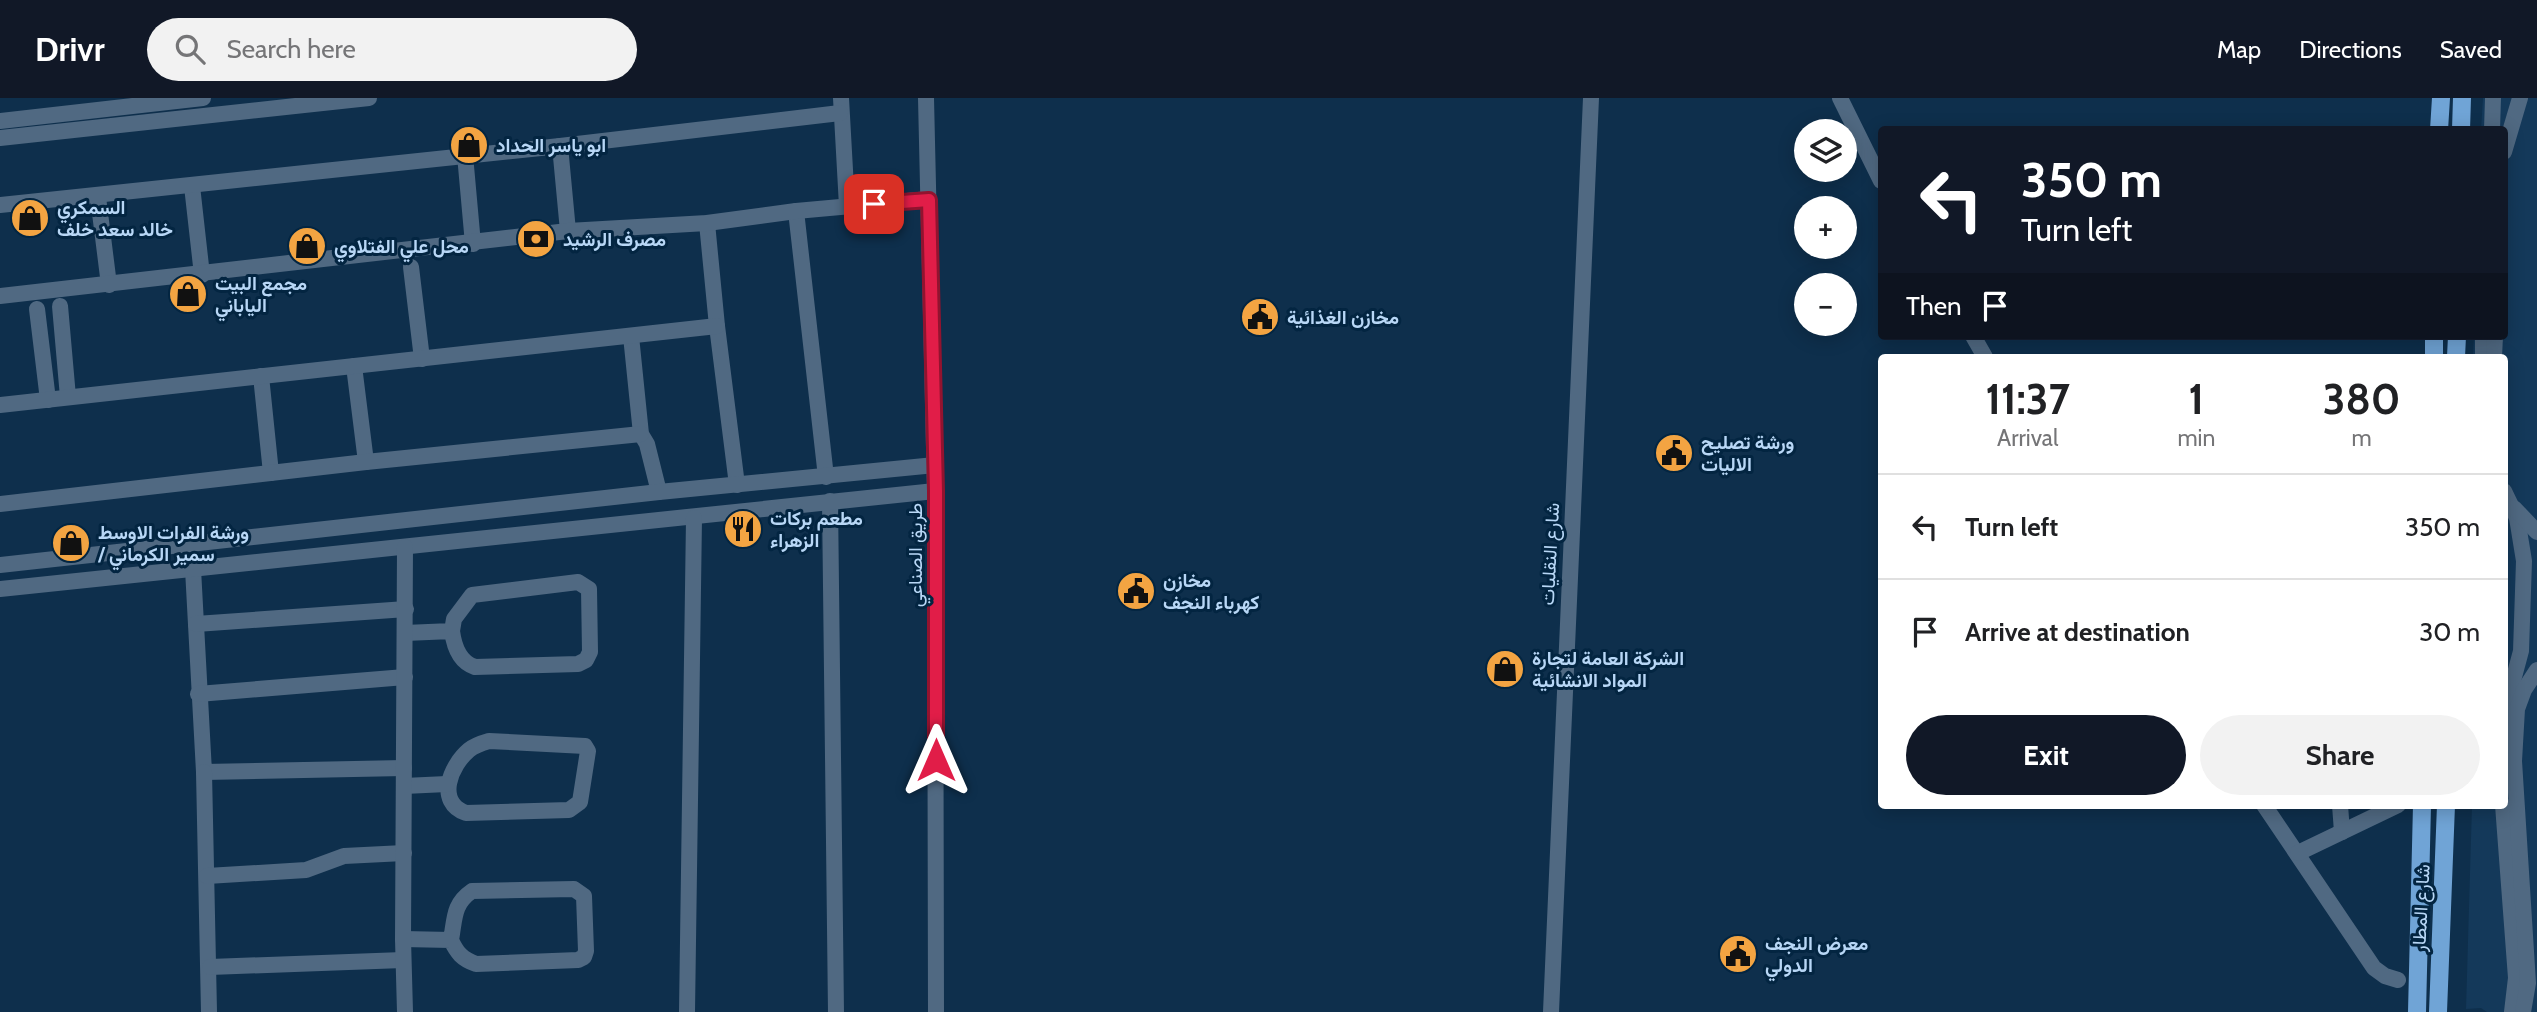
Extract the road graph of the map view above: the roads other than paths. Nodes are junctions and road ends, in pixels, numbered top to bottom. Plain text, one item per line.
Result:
1 (203, 98) edge
2 (369, 98) edge
3 (926, 98) edge
4 (1591, 98) edge
5 (1840, 98) edge
6 (2441, 98) edge
7 (2462, 98) edge
8 (2493, 98) edge
9 (2520, 98) edge
10 (841, 106) edge
11 (0, 121) edge
12 (2440, 126) edge
13 (2461, 126) edge
14 (2492, 126) edge
15 (0, 138) edge
16 (2508, 138) edge
17 (560, 146) junction
18 (465, 155) junction
19 (1878, 175) edge
20 (192, 186) junction
21 (98, 197) junction
22 (929, 200) junction
23 (0, 205) edge
24 (847, 206) junction
25 (796, 211) junction
26 (707, 222) junction
27 (568, 232) junction
28 (473, 244) junction
29 (411, 267) dead end
30 (202, 275) junction
31 (109, 285) junction
32 (0, 296) edge
33 (60, 306) dead end
34 (37, 309) dead end
35 (717, 326) junction
36 (631, 335) junction
37 (422, 359) junction
38 (354, 366) junction
39 (261, 376) junction
40 (68, 397) junction
41 (48, 400) junction
42 (0, 405) edge
43 (641, 434) junction
44 (366, 462) junction
45 (935, 465) junction
46 (271, 473) junction
47 (827, 477) junction
48 (737, 485) junction
49 (936, 491) junction
50 (659, 492) junction
51 (830, 501) junction
52 (2508, 503) edge
53 (0, 504) edge
54 (2508, 504) edge
55 (694, 518) junction
56 (2537, 531) edge
57 (405, 547) junction
58 (24, 563) junction
59 (0, 566) edge
60 (193, 569) junction
61 (26, 586) junction
62 (0, 589) edge
63 (406, 609) junction
64 (195, 624) junction
65 (452, 631) junction
66 (405, 633) junction
67 (2537, 670) edge
68 (2509, 676) edge
69 (405, 677) junction
70 (198, 694) junction
71 (404, 768) junction
72 (204, 772) junction
73 (447, 784) junction
74 (404, 786) junction
75 (2267, 809) edge
76 (2340, 809) edge
77 (2390, 809) edge
78 (2503, 809) edge
79 (2446, 813) edge
80 (2422, 814) edge
81 (2342, 832) junction
82 (404, 853) junction
83 (2298, 853) junction
84 (207, 876) junction
85 (403, 939) junction
86 (451, 940) junction
87 (403, 960) junction
88 (210, 967) junction
89 (2398, 979) dead end
90 (209, 1012) edge
91 (405, 1012) edge
92 (687, 1012) edge
93 (836, 1012) edge
94 (936, 1012) edge
95 (1551, 1012) edge
96 (2417, 1012) edge
97 (2438, 1012) edge
98 (2512, 1012) edge
99 (2524, 1012) edge

1 - 11 street
2 - 15 street
3 - 22 street, طريق الصناعي
4 - 95 street, شارع النقليات
5 - 19 street
6 - 12 main road
7 - 13 main road
8 - 14 street
9 - 16 street
10 - 17 street
10 - 24 street
17 - 18 street
17 - 27 street
18 - 20 street
18 - 28 street
20 - 21 street
20 - 30 street
21 - 23 street
21 - 31 street
22 - 24 street
22 - 45 street, طريق الصناعي
24 - 25 street
25 - 26 street
25 - 47 street
26 - 27 street
26 - 35 street
27 - 28 street
28 - 30 street
29 - 37 street
30 - 31 street
31 - 32 street
33 - 40 street
34 - 41 street
35 - 36 street
35 - 48 street
36 - 37 street
36 - 43 street
37 - 38 street
38 - 39 street
38 - 44 street
39 - 40 street
39 - 46 street
40 - 41 street
41 - 42 street
43 - 44 street
43 - 50 street
44 - 46 street
45 - 47 street
45 - 49 street, طريق الصناعي
46 - 53 street
47 - 48 street
48 - 50 street
49 - 51 street
49 - 94 street, طريق الصناعي
50 - 58 street
51 - 55 street
51 - 93 street
52 - 56 street
54 - 68 street
55 - 57 street
55 - 92 street
57 - 60 street
57 - 63 street
58 - 59 street
58 - 61 street
59 - 62 street
60 - 61 street
60 - 64 street
61 - 62 street
63 - 64 street
63 - 66 street
64 - 70 street
65 - 65 street
65 - 66 street
66 - 69 street
67 - 99 street
69 - 70 street
69 - 71 street
70 - 72 street
71 - 72 street
71 - 74 street
72 - 84 street
73 - 73 street
73 - 74 street
74 - 82 street
75 - 83 street
76 - 81 street
77 - 81 street
78 - 98 street
79 - 80 main road
79 - 97 main road, شارع المطار
80 - 96 main road, شارع المطار
81 - 83 street
82 - 84 street
82 - 85 street
83 - 89 street
84 - 88 street
85 - 86 street
85 - 87 street
86 - 86 street
87 - 88 street
87 - 91 street
88 - 90 street

